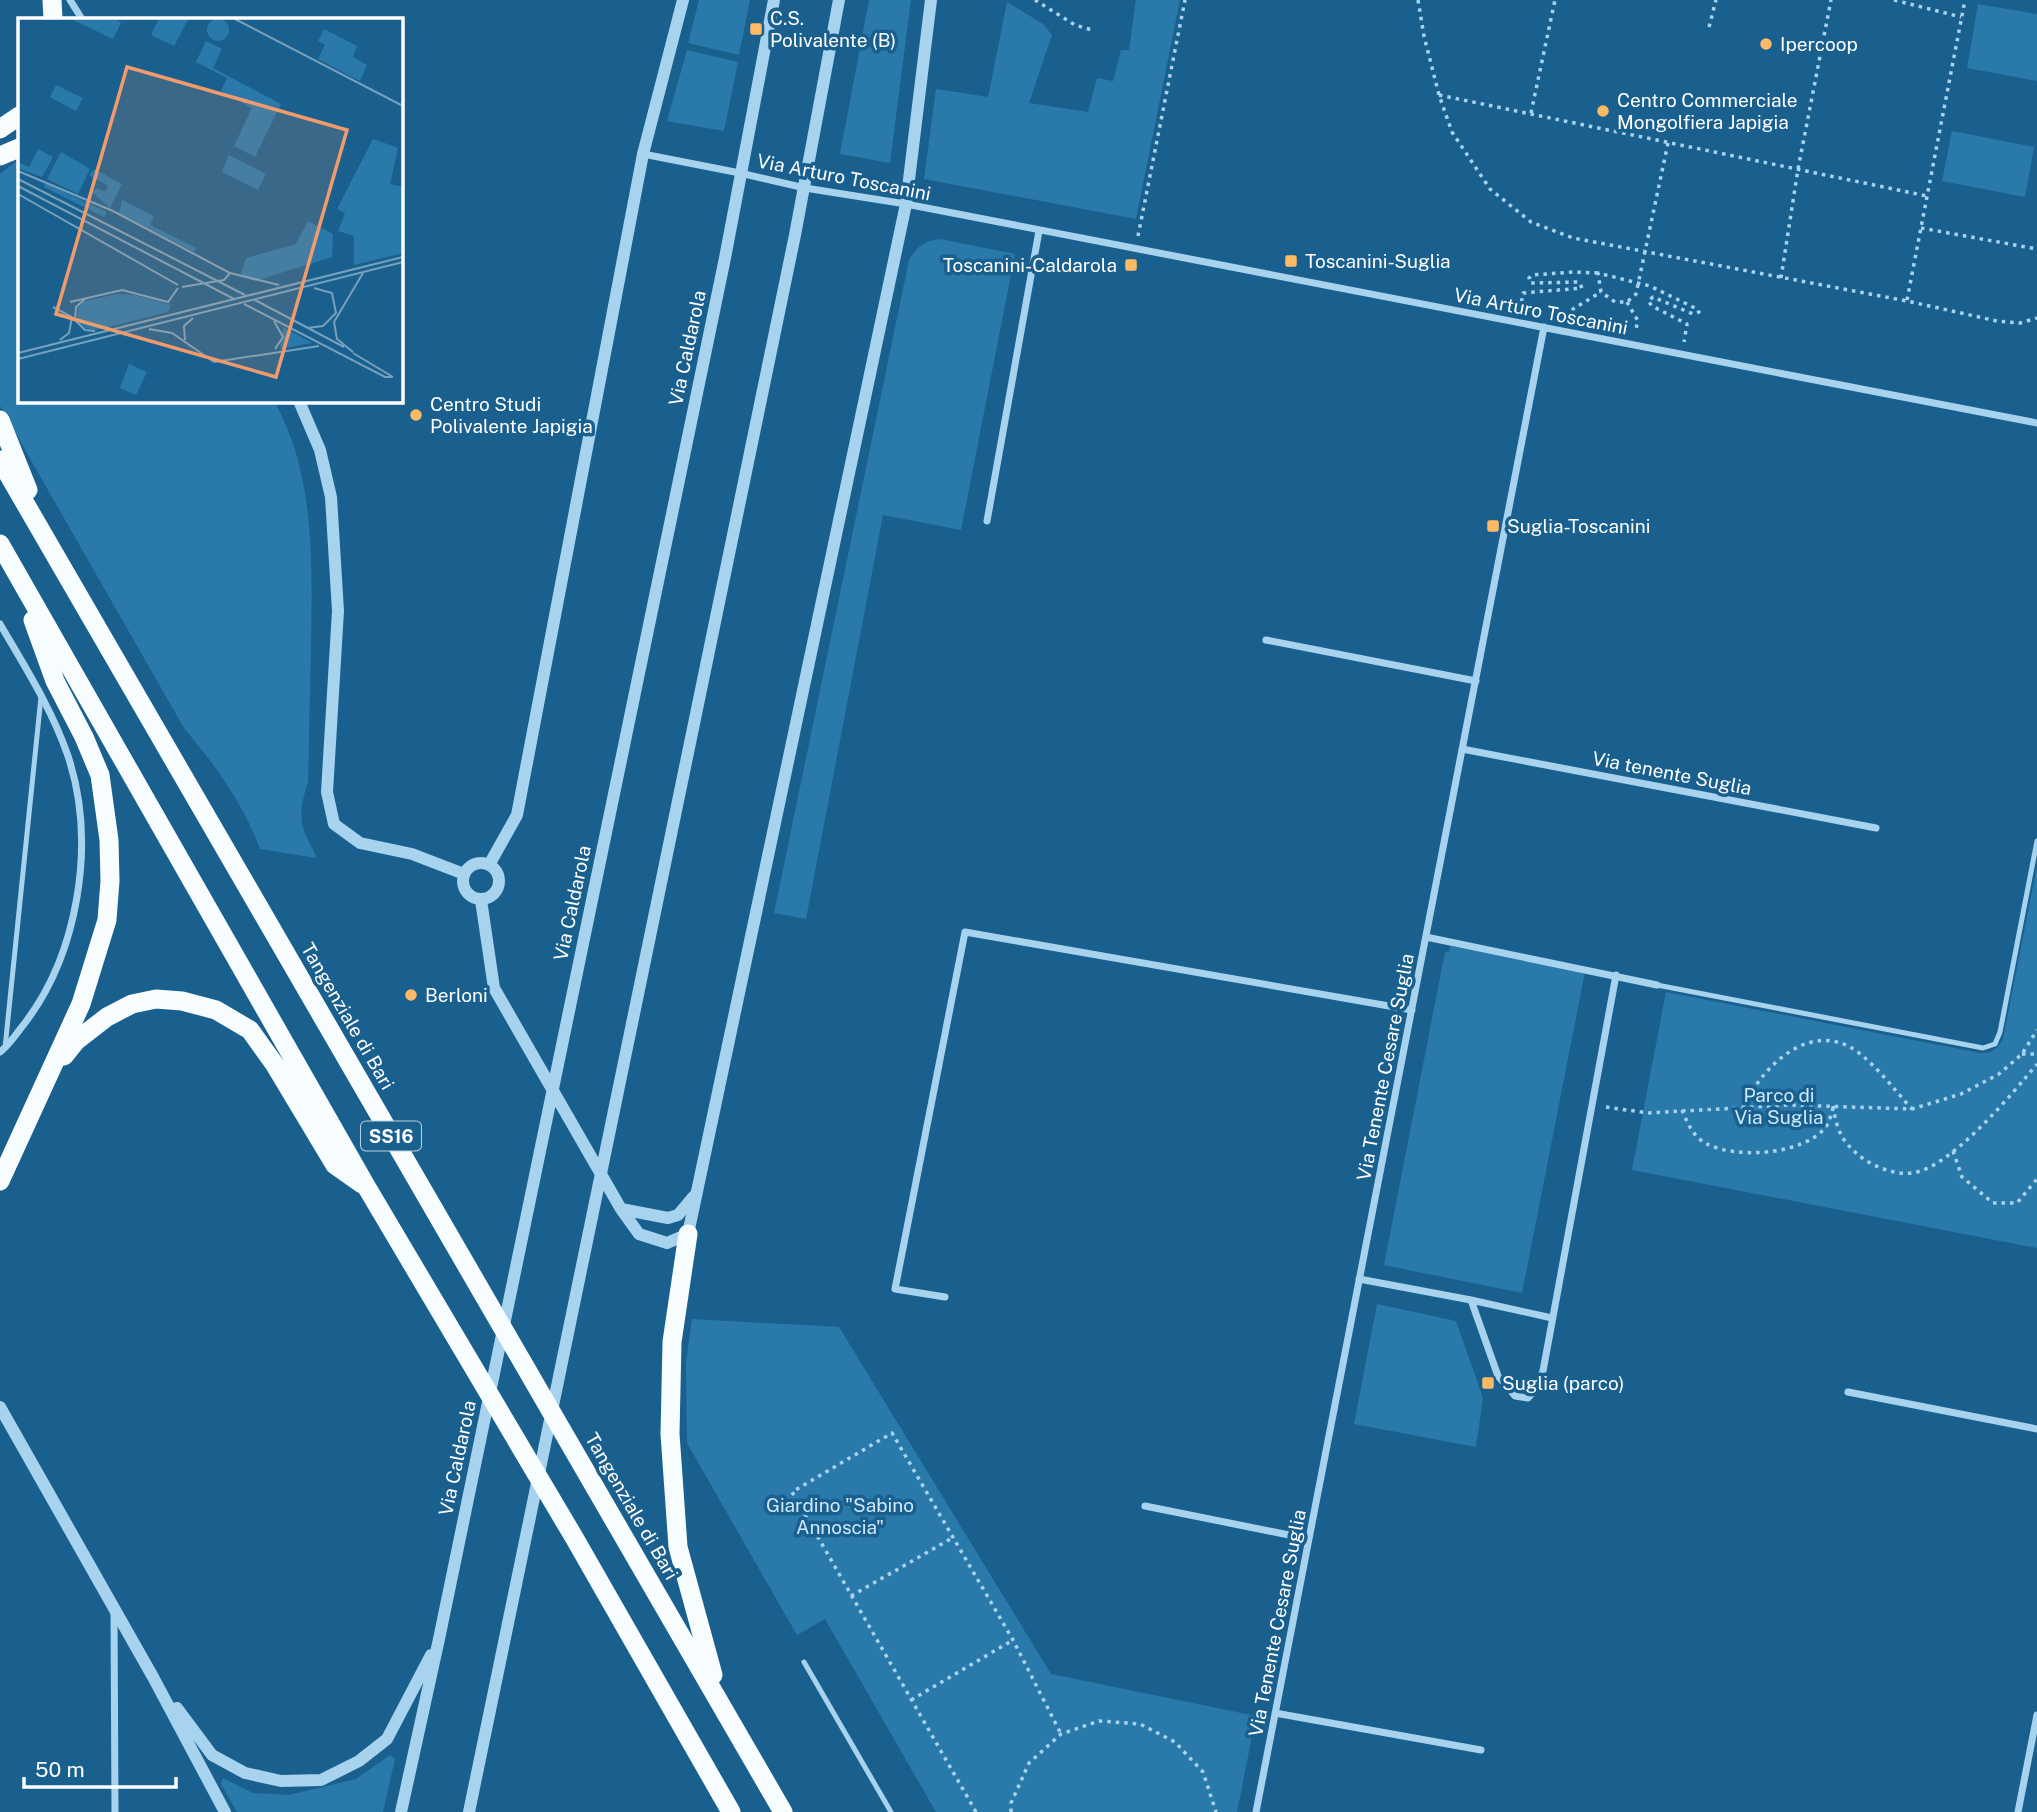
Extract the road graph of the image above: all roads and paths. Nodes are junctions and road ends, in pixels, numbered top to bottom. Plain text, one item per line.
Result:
1 (52, 0) edge
2 (70, 0) edge
3 (683, 0) edge
4 (774, 0) edge
5 (839, 0) edge
6 (931, 0) edge
7 (1035, 0) edge
8 (1185, 0) edge
9 (1418, 0) edge
10 (1555, 0) edge
11 (1716, 0) edge
12 (1831, 0) edge
13 (1894, 0) edge
14 (1965, 0) edge
15 (1961, 17) junction
16 (53, 18) edge
17 (81, 18) edge
18 (1709, 27) dead end
19 (1092, 30) dead end
20 (1439, 94) junction
21 (1531, 113) junction
22 (18, 117) edge
23 (0, 129) edge
24 (1668, 142) junction
25 (18, 148) edge
26 (643, 154) junction
27 (0, 156) edge
28 (1798, 169) junction
29 (740, 173) junction
30 (805, 188) junction
31 (1927, 195) junction
32 (906, 204) junction
33 (1921, 228) junction
34 (1039, 231) junction
35 (1136, 248) junction
36 (2037, 249) edge
37 (1645, 252) junction
38 (1598, 273) junction
39 (1781, 278) junction
40 (1601, 292) junction
41 (1907, 301) junction
42 (1627, 302) junction
43 (1573, 309) dead end
44 (2037, 318) edge
45 (1638, 321) dead end
46 (1518, 323) junction
47 (1544, 327) junction
48 (1681, 354) junction
49 (299, 402) edge
50 (0, 420) edge
51 (2037, 423) edge
52 (0, 460) edge
53 (986, 522) dead end
54 (0, 544) edge
55 (52, 549) junction
56 (15, 570) junction
57 (0, 624) edge
58 (1266, 640) dead end
59 (1476, 681) junction
60 (41, 695) junction
61 (1462, 749) junction
62 (1875, 828) dead end
63 (2037, 841) edge
64 (489, 865) junction
65 (464, 874) junction
66 (481, 900) junction
67 (1426, 937) junction
68 (1616, 975) junction
69 (1657, 985) joint
70 (1412, 1010) junction
71 (2037, 1030) edge
72 (2, 1050) edge
73 (2022, 1054) junction
74 (2037, 1054) edge
75 (2037, 1064) edge
76 (50, 1073) junction
77 (1591, 1105) junction
78 (1744, 1106) junction
79 (1833, 1107) junction
80 (1912, 1109) junction
81 (1682, 1111) junction
82 (1953, 1151) junction
83 (1, 1179) edge
84 (2037, 1179) edge
85 (366, 1186) junction
86 (698, 1190) junction
87 (621, 1209) junction
88 (688, 1234) junction
89 (1359, 1279) junction
90 (945, 1297) dead end
91 (1471, 1300) junction
92 (1552, 1318) junction
93 (1848, 1392) dead end
94 (1, 1412) edge
95 (2037, 1429) edge
96 (1145, 1506) dead end
97 (954, 1537) junction
98 (1309, 1539) junction
99 (851, 1596) junction
100 (114, 1608) junction
101 (439, 1639) junction
102 (1013, 1640) junction
103 (804, 1662) dead end
104 (153, 1677) junction
105 (911, 1700) junction
106 (720, 1703) junction
107 (1275, 1713) junction
108 (2037, 1715) edge
109 (1061, 1734) junction
110 (689, 1740) junction
111 (1481, 1750) dead end
112 (115, 1812) edge
113 (225, 1812) edge
114 (401, 1812) edge
115 (470, 1812) edge
116 (718, 1812) edge
117 (731, 1812) edge
118 (783, 1812) edge
119 (891, 1812) edge
120 (976, 1812) edge
121 (1011, 1812) edge
122 (1216, 1812) edge
123 (1256, 1812) edge
124 (2018, 1812) edge

1 - 16 highway
2 - 17 street
3 - 26 street
4 - 29 street, Via Caldarola
5 - 30 street
6 - 32 street
7 - 19 path
8 - 35 path
9 - 20 path
10 - 21 path
11 - 18 path
12 - 28 path
13 - 15 path
14 - 15 path
15 - 31 path
20 - 21 path
20 - 37 path
21 - 24 path
22 - 23 highway
24 - 28 path
24 - 37 path
25 - 27 highway
26 - 29 street, Via Arturo Toscanini
26 - 64 street
28 - 31 path
28 - 39 path
29 - 30 street, Via Arturo Toscanini
29 - 101 street, Via Caldarola
30 - 32 street, Via Arturo Toscanini
30 - 115 street
31 - 33 path
32 - 34 street, Via Arturo Toscanini
32 - 86 street
33 - 36 path
33 - 41 path
34 - 35 street, Via Arturo Toscanini
34 - 53 street
35 - 46 street, Via Arturo Toscanini
37 - 39 path
37 - 42 path
38 - 40 path
38 - 46 path
38 - 48 path
39 - 41 path
40 - 42 path
40 - 43 path
41 - 44 path
42 - 45 path
46 - 47 street, Via Arturo Toscanini
47 - 48 street, Via Arturo Toscanini
47 - 59 street, Via Tenente Cesare Suglia
48 - 51 street, Via Arturo Toscanini
49 - 65 street
50 - 55 highway
52 - 55 highway, Tangenziale di Bari / SS16
54 - 56 highway, SS16
55 - 106 highway, Tangenziale di Bari / SS16
56 - 76 highway
56 - 85 highway, SS16
57 - 60 street
58 - 59 street
59 - 61 street, Via Tenente Cesare Suglia
60 - 72 lane
60 - 72 street
61 - 62 street, Via tenente Suglia
61 - 67 street, Via Tenente Cesare Suglia
63 - 69 lane
64 - 65 street
64 - 66 street
65 - 66 street
66 - 87 street
67 - 68 street
67 - 70 street, Via Tenente Cesare Suglia
68 - 69 street
68 - 77 street
70 - 89 street, Via Tenente Cesare Suglia
70 - 90 street
71 - 73 path
73 - 74 path
73 - 80 path
75 - 82 path
76 - 83 highway
76 - 85 highway
77 - 81 path
77 - 92 street
78 - 79 path
78 - 80 path
78 - 81 path
79 - 80 path
79 - 81 path
79 - 82 path
82 - 84 path
85 - 110 highway, SS16
86 - 87 street
86 - 88 street
87 - 88 street
88 - 106 highway, SS16
89 - 91 street
89 - 98 street, Via Tenente Cesare Suglia
91 - 92 street
91 - 92 street
93 - 95 street
94 - 100 street
96 - 98 street
97 - 99 path
97 - 99 path
97 - 102 path
98 - 107 street, Via Tenente Cesare Suglia
99 - 105 path
100 - 104 street
100 - 112 street
101 - 104 street
101 - 114 street, Via Caldarola
102 - 105 path
102 - 109 path
103 - 119 lane
104 - 113 street
105 - 120 path
106 - 118 highway, Tangenziale di Bari / SS16
107 - 111 street
107 - 123 street, Via Tenente Cesare Suglia
108 - 124 street
109 - 121 path
109 - 122 path
110 - 116 highway, SS16
110 - 117 highway, SS16

